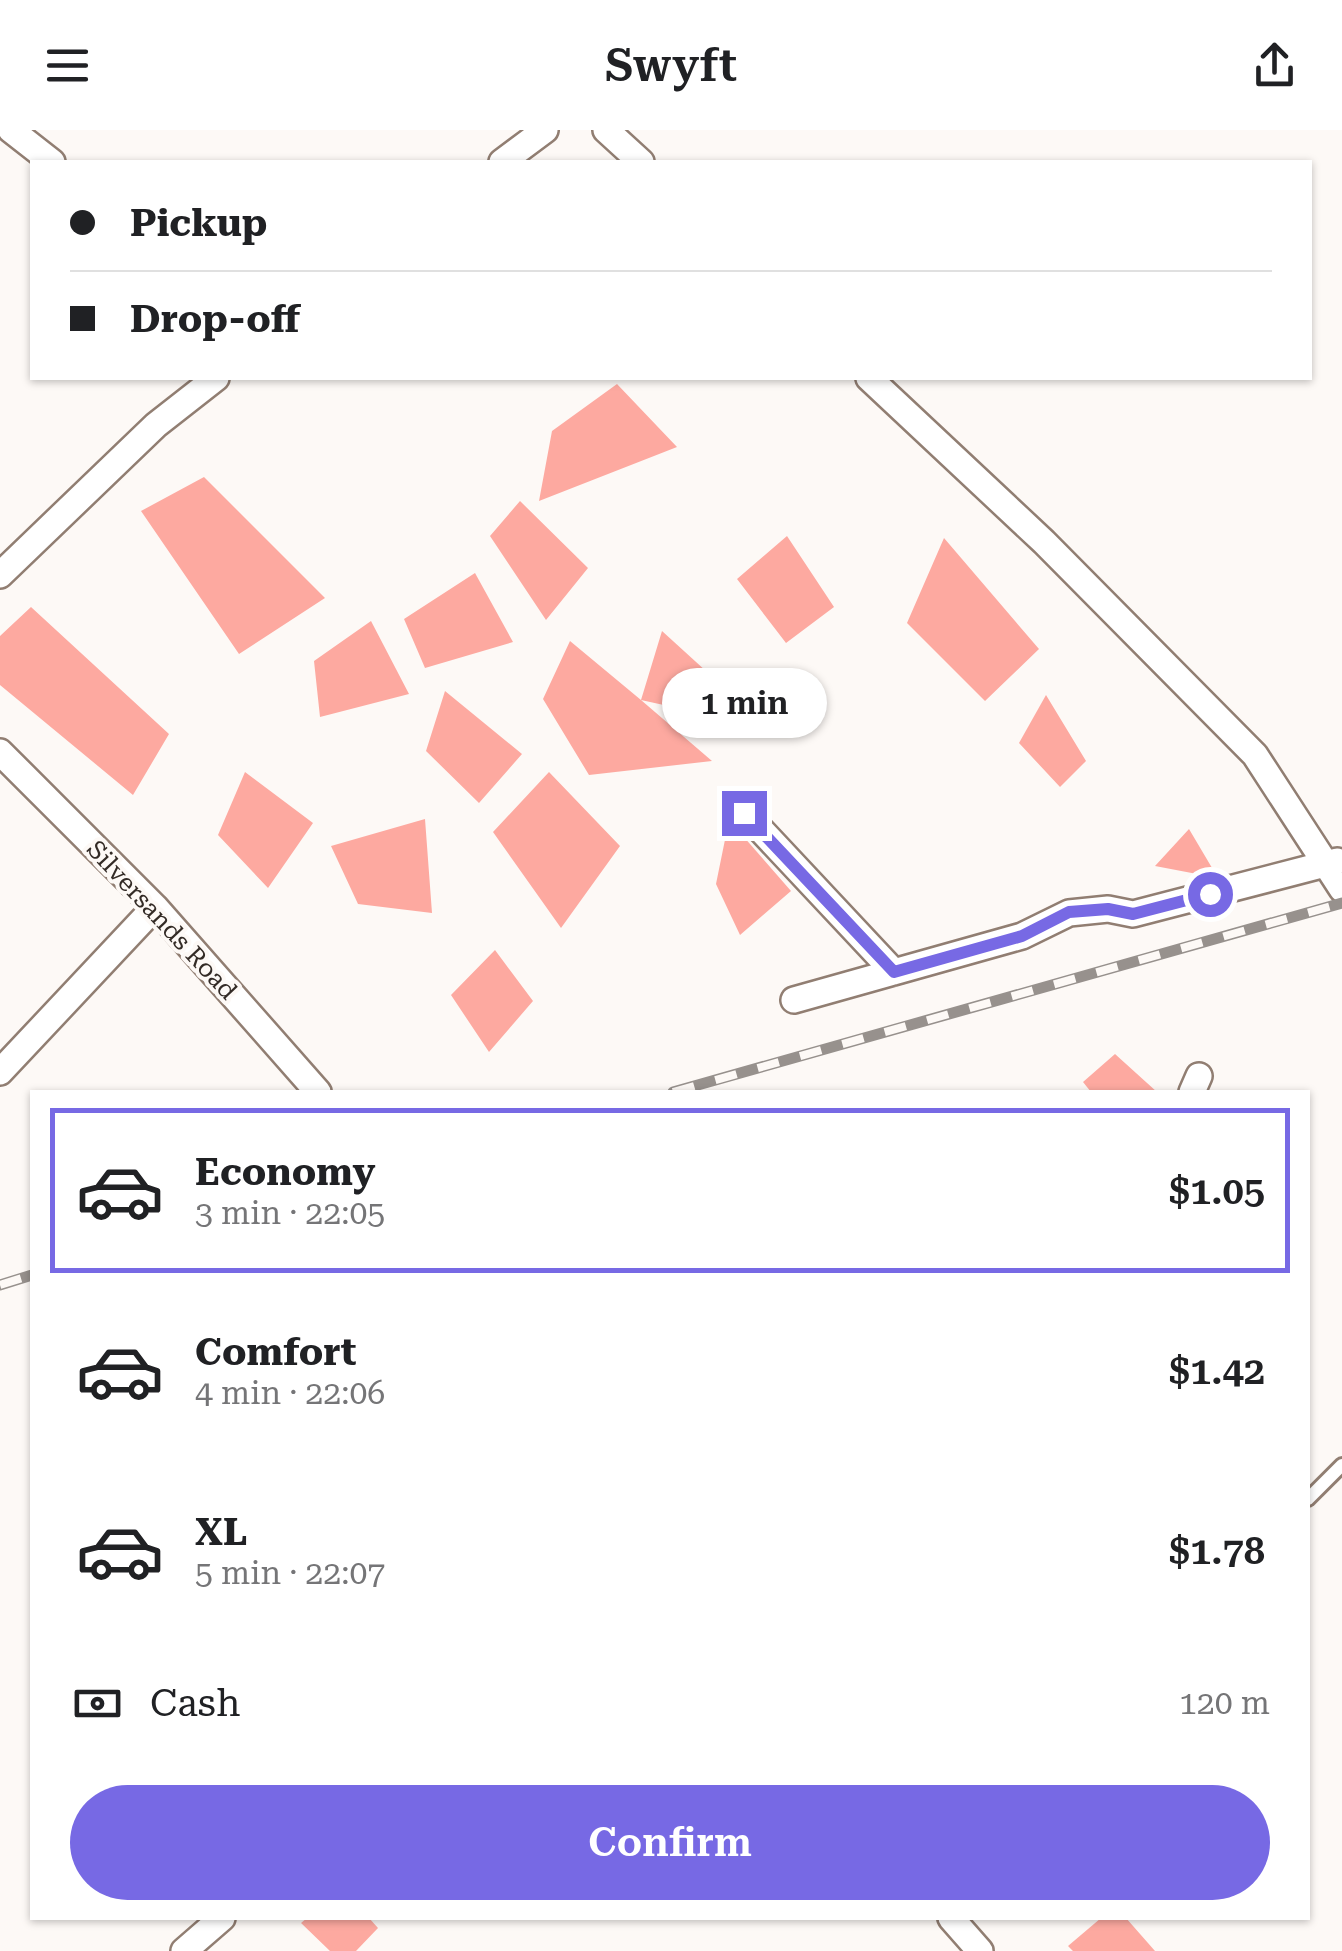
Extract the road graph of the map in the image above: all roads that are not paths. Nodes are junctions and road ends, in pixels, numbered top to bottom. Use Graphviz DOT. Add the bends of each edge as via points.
graph roads {
  1 [pos="12,130"];
  2 [pos="545,130"];
  3 [pos="606,130"];
  4 [pos="50,160"];
  5 [pos="505,160"];
  6 [pos="639,160"];
  7 [pos="213,380"];
  8 [pos="871,380"];
  9 [pos="0,575"];
  10 [pos="0,752"];
  11 [pos="744,813"];
  12 [pos="1334,862"];
  13 [pos="1342,889"];
  14 [pos="155,906"];
  15 [pos="894,972"];
  16 [pos="794,1000"];
  17 [pos="0,1072"];
  18 [pos="316,1090"];
  19 [pos="1342,1465"];
  20 [pos="1310,1496"];
  21 [pos="220,1920"];
  22 [pos="953,1920"];
  23 [pos="184,1951"];
  24 [pos="980,1951"];
  1 -- 4 [label="street"];
  2 -- 5 [label="street"];
  3 -- 6 [label="street"];
  7 -- 9 [label="street" via="156,425"];
  8 -- 12 [label="street" via="1255,755"];
  10 -- 14 [label="street, Silversands Road"];
  11 -- 15 [label="street"];
  12 -- 13 [label="street"];
  12 -- 15 [label="street" via="1133,914 1069,912 1022,936"];
  14 -- 17 [label="street"];
  14 -- 18 [label="street, Silversands Road"];
  15 -- 16 [label="street"];
  19 -- 20 [label="lane"];
  21 -- 23 [label="street"];
  22 -- 24 [label="street"];
}
